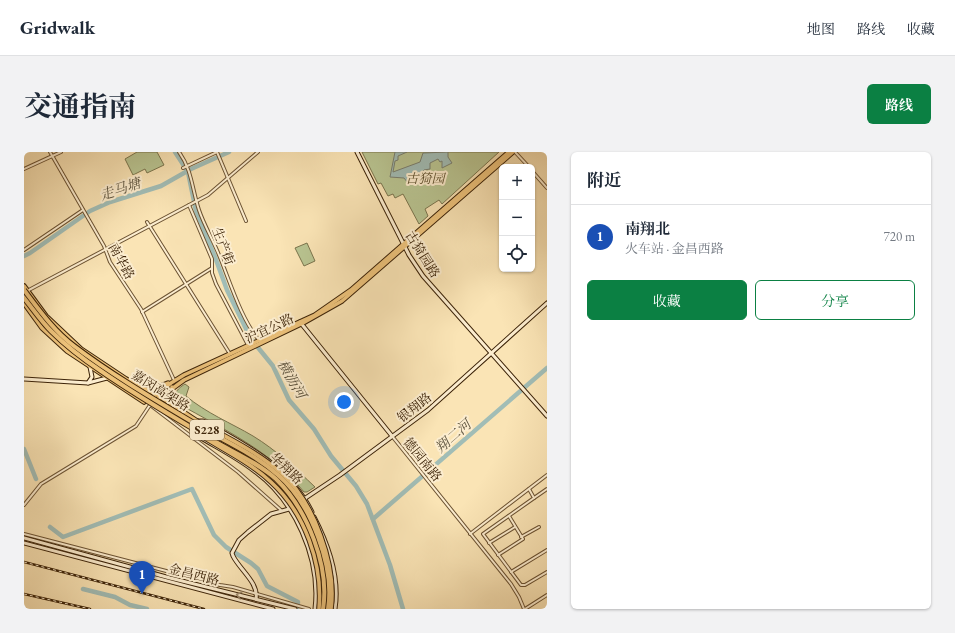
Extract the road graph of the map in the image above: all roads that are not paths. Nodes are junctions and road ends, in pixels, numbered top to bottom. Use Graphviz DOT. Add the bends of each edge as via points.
graph roads {
  1 [pos="50,152"];
  2 [pos="61,152"];
  3 [pos="179,152"];
  4 [pos="217,152"];
  5 [pos="258,152"];
  6 [pos="357,152"];
  7 [pos="509,152"];
  8 [pos="514,152"];
  9 [pos="52,156"];
  10 [pos="526,164"];
  11 [pos="188,167"];
  12 [pos="183,168"];
  13 [pos="24,169"];
  14 [pos="535,174"];
  15 [pos="228,178"];
  16 [pos="547,188"];
  17 [pos="197,201"];
  18 [pos="189,205"];
  19 [pos="84,211"];
  20 [pos="246,221"];
  21 [pos="147,222"];
  22 [pos="149,226"];
  23 [pos="404,246"];
  24 [pos="106,249"];
  25 [pos="24,250"];
  26 [pos="212,268"];
  27 [pos="186,284"];
  28 [pos="24,286"];
  29 [pos="25,291"];
  30 [pos="24,298"];
  31 [pos="547,303"];
  32 [pos="24,304"];
  33 [pos="142,312"];
  34 [pos="301,323"];
  35 [pos="259,342"];
  36 [pos="251,346"];
  37 [pos="491,354"];
  38 [pos="231,356"];
  39 [pos="90,367"];
  40 [pos="107,378"];
  41 [pos="24,379"];
  42 [pos="88,383"];
  43 [pos="172,383"];
  44 [pos="148,391"];
  45 [pos="158,396"];
  46 [pos="145,402"];
  47 [pos="150,405"];
  48 [pos="176,407"];
  49 [pos="547,416"];
  50 [pos="197,421"];
  51 [pos="192,430"];
  52 [pos="392,436"];
  53 [pos="547,475"];
  54 [pos="529,489"];
  55 [pos="547,489"];
  56 [pos="305,498"];
  57 [pos="534,498"];
  58 [pos="24,505"];
  59 [pos="289,509"];
  60 [pos="282,511"];
  61 [pos="509,516"];
  62 [pos="515,526"];
  63 [pos="539,526"];
  64 [pos="24,534"];
  65 [pos="470,534"];
  66 [pos="521,537"];
  67 [pos="24,538"];
  68 [pos="24,543"];
  69 [pos="489,543"];
  70 [pos="547,550"];
  71 [pos="498,555"];
  72 [pos="511,572"];
  73 [pos="547,572"];
  74 [pos="257,594"];
  75 [pos="547,595"];
  76 [pos="256,599"];
  77 [pos="273,609"];
  78 [pos="295,609"];
  79 [pos="309,609"];
  80 [pos="315,609"];
  81 [pos="320,609"];
  82 [pos="323,609"];
  83 [pos="329,609"];
  84 [pos="335,609"];
  85 [pos="524,609"];
  1 -- 9 [label="street, 南华路"];
  2 -- 9 [label="street"];
  3 -- 11 [label="street, 生产街"];
  4 -- 11 [label="street"];
  4 -- 15 [label="street"];
  5 -- 15 [label="street"];
  6 -- 23 [label="street, 古猗园路"];
  7 -- 23 [label="main road, 沪宜公路"];
  8 -- 10 [label="street"];
  8 -- 23 [label="main road, 沪宜公路"];
  9 -- 13 [label="street"];
  9 -- 19 [label="street, 南华路"];
  11 -- 12 [label="street"];
  11 -- 17 [label="street, 生产街"];
  14 -- 16 [label="street"];
  15 -- 17 [label="street" via="214,191"];
  15 -- 20 [label="street"];
  17 -- 18 [label="street"];
  17 -- 35 [label="street, 生产街" via="228,281"];
  18 -- 22 [label="street"];
  18 -- 26 [label="street" via="212,259"];
  19 -- 24 [label="street, 南华路"];
  19 -- 25 [label="street"];
  21 -- 22 [label="street"];
  22 -- 24 [label="street"];
  22 -- 27 [label="street"];
  23 -- 34 [label="main road, 沪宜公路" via="342,301"];
  23 -- 37 [label="street, 古猗园路" via="428,283"];
  24 -- 29 [label="street"];
  24 -- 33 [label="street, 南华路" via="110,262"];
  26 -- 27 [label="street"];
  26 -- 36 [label="street" via="218,288"];
  27 -- 33 [label="street"];
  27 -- 38 [label="street"];
  28 -- 29 [label="main road"];
  29 -- 44 [label="main road" via="46,316 81,349"];
  29 -- 83 [label="highway, 嘉闵高架路 / S228, bridge" via="55,330 73,346 171,409 259,459 280,476 297,497 314,526 325,554 329,581"];
  30 -- 82 [label="highway, 嘉闵高架路 / S228, bridge" via="51,331 101,371 198,432 257,464 276,480 293,500 309,528 320,556 324,582"];
  31 -- 37 [label="street, 银翔路"];
  32 -- 39 [label="main road" via="42,328 67,351"];
  33 -- 43 [label="street, 南华路"];
  34 -- 35 [label="main road, 沪宜公路"];
  34 -- 52 [label="street, 德园南路"];
  35 -- 36 [label="main road, 沪宜公路"];
  36 -- 38 [label="main road, 沪宜公路"];
  37 -- 49 [label="street, 古猗园路"];
  37 -- 52 [label="street, 银翔路"];
  38 -- 43 [label="main road, 沪宜公路"];
  38 -- 43 [label="main road, 沪宜公路"];
  39 -- 40 [label="main road"];
  39 -- 42 [label="street" via="92,377"];
  40 -- 42 [label="street"];
  40 -- 46 [label="main road"];
  41 -- 42 [label="street"];
  43 -- 44 [label="main road"];
  43 -- 45 [label="main road, 沪宜公路"];
  43 -- 48 [label="main road"];
  44 -- 45 [label="main road"];
  45 -- 46 [label="main road"];
  45 -- 47 [label="main road, 沪宜公路"];
  45 -- 48 [label="main road, 华翔路"];
  46 -- 47 [label="main road"];
  47 -- 51 [label="main road, 华翔路"];
  47 -- 58 [label="street" via="136,426 41,484"];
  47 -- 60 [label="street" via="238,472"];
  48 -- 50 [label="main road, 华翔路"];
  50 -- 56 [label="street" via="203,421 262,455 283,472"];
  50 -- 83 [label="main road, 华翔路, bridge" via="261,457 282,474 301,497 317,526 327,555 332,586"];
  51 -- 59 [label="street" via="254,470 273,487"];
  51 -- 81 [label="main road, 华翔路, bridge" via="255,468 272,482 288,502 305,530 316,562"];
  52 -- 56 [label="street, 银翔路"];
  52 -- 65 [label="street, 德园南路"];
  53 -- 54 [label="street"];
  54 -- 57 [label="street"];
  54 -- 65 [label="street"];
  55 -- 57 [label="street"];
  56 -- 59 [label="street, 银翔路"];
  56 -- 84 [label="street" via="322,531 330,556 336,587"];
  57 -- 61 [label="street"];
  59 -- 60 [label="street, 银翔路"];
  59 -- 80 [label="street" via="300,528 315,570"];
  60 -- 74 [label="street, 银翔路" via="271,514 248,532 239,540 232,553 255,586"];
  61 -- 62 [label="street"];
  61 -- 69 [label="street" via="483,534"];
  62 -- 66 [label="street"];
  62 -- 69 [label="street"];
  63 -- 66 [label="street"];
  64 -- 74 [label="street"];
  65 -- 85 [label="street, 德园南路" via="515,590"];
  66 -- 71 [label="street" via="523,539"];
  76 -- 67 [label="street, 金昌西路, one-way"];
  68 -- 77 [label="street, 金昌西路"];
  69 -- 71 [label="street"];
  70 -- 72 [label="street"];
  71 -- 72 [label="street"];
  72 -- 73 [label="street" via="523,586"];
  74 -- 76 [label="street"];
  74 -- 79 [label="street"];
  75 -- 85 [label="street"];
  76 -- 78 [label="street, 金昌西路"];
}
